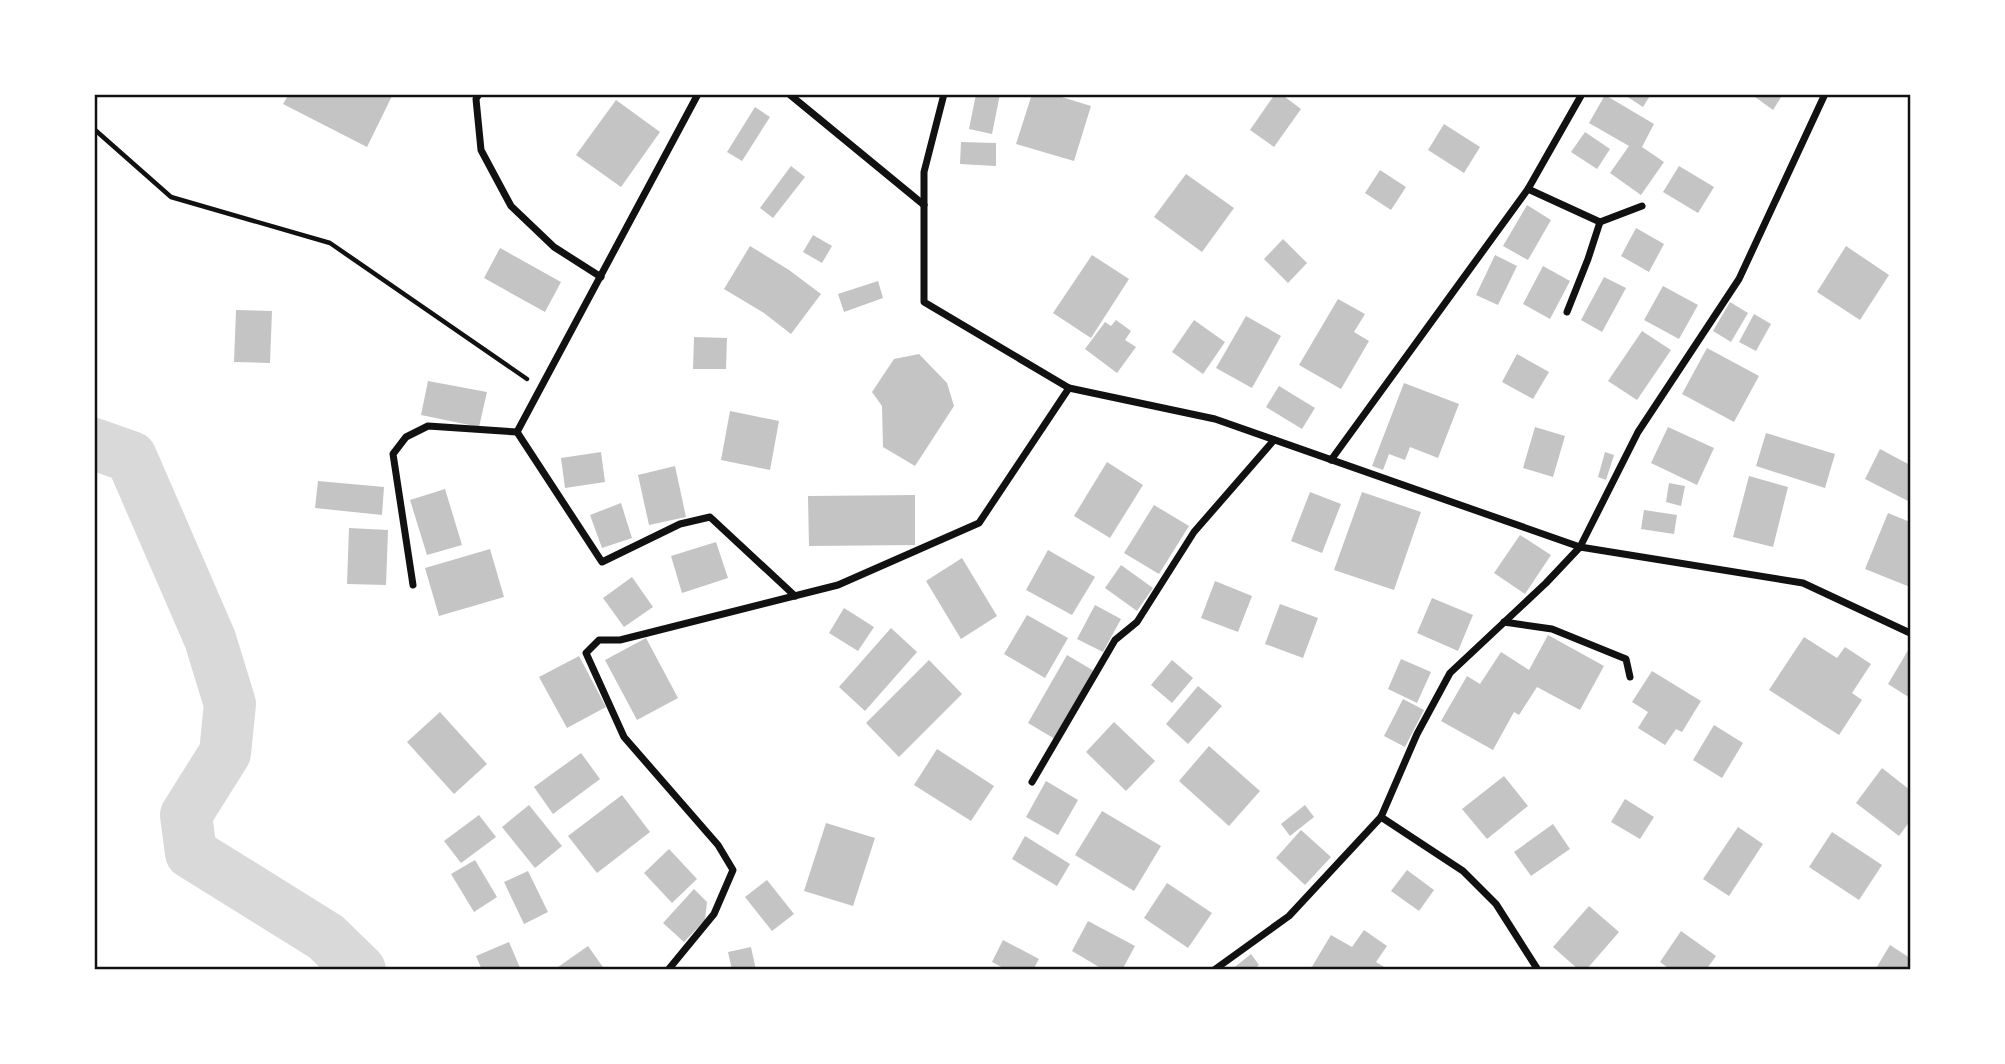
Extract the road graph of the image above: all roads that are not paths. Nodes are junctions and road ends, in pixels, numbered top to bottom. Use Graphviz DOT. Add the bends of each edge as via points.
graph roads {
  1 [pos="480,94"];
  2 [pos="698,94"];
  3 [pos="789,94"];
  4 [pos="944,94"];
  5 [pos="1582,94"];
  6 [pos="1825,94"];
  7 [pos="1528,189"];
  8 [pos="924,205"];
  9 [pos="1642,206"];
  10 [pos="1600,222"];
  11 [pos="601,277"];
  12 [pos="1567,312"];
  13 [pos="1069,388"];
  14 [pos="517,432"];
  15 [pos="1274,440"];
  16 [pos="1331,460"];
  17 [pos="1580,547"];
  18 [pos="413,585"];
  19 [pos="795,596"];
  20 [pos="1504,622"];
  21 [pos="1910,633"];
  22 [pos="1630,677"];
  23 [pos="1032,782"];
  24 [pos="1381,817"];
  25 [pos="668,970"];
  26 [pos="1214,970"];
  27 [pos="1538,970"];
  1 -- 11 [label="street" via="476,99 481,150 511,206 554,247"];
  2 -- 11 [label="street"];
  3 -- 8 [label="street"];
  4 -- 8 [label="street" via="924,172"];
  5 -- 7 [label="street"];
  6 -- 17 [label="street" via="1739,279 1638,432"];
  7 -- 10 [label="street"];
  7 -- 16 [label="street"];
  8 -- 13 [label="street" via="924,302"];
  9 -- 10 [label="street"];
  10 -- 12 [label="street"];
  11 -- 14 [label="street"];
  13 -- 15 [label="street" via="1215,419"];
  13 -- 19 [label="street" via="979,523 838,585"];
  14 -- 18 [label="street" via="428,426 405,437 393,454"];
  14 -- 19 [label="street" via="602,562 680,524 710,517"];
  15 -- 16 [label="street"];
  15 -- 23 [label="street" via="1194,532 1137,622 1115,640"];
  16 -- 17 [label="street"];
  17 -- 20 [label="street"];
  17 -- 21 [label="street" via="1803,583"];
  19 -- 25 [label="street" via="620,640 599,640 586,653 624,737 718,845 733,870 714,914"];
  20 -- 22 [label="street" via="1552,629 1626,659"];
  20 -- 24 [label="street" via="1450,673 1416,734"];
  24 -- 26 [label="street" via="1289,916"];
  24 -- 27 [label="street" via="1463,871 1496,904"];
}
